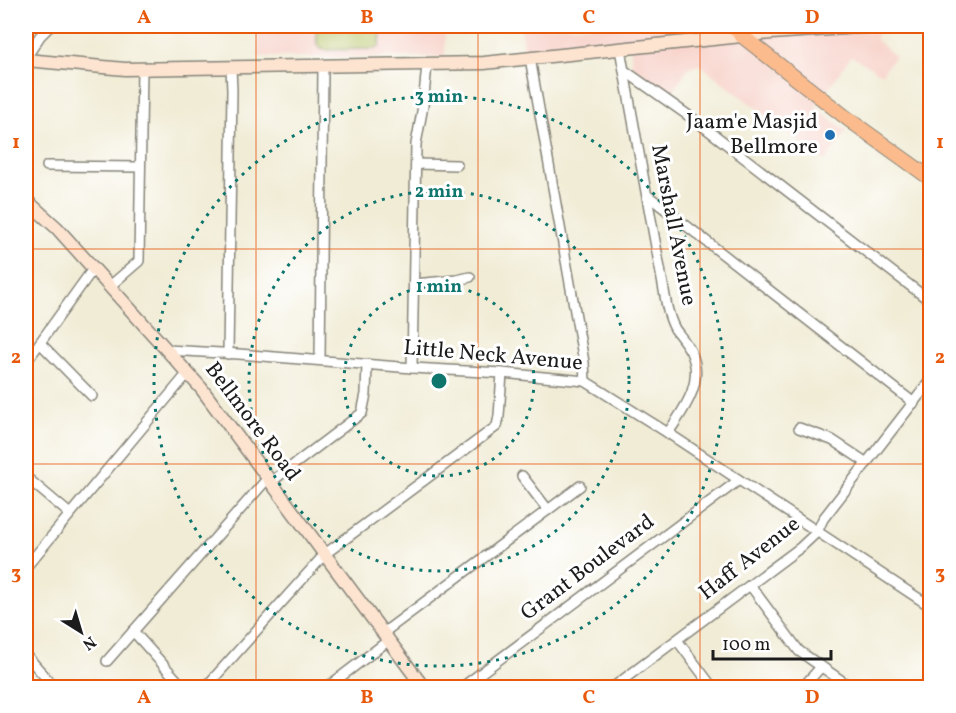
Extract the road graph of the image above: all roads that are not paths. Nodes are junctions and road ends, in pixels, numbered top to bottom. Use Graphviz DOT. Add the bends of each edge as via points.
graph roads {
  1 [pos="50,26"];
  2 [pos="874,26"];
  3 [pos="904,26"];
  4 [pos="930,26"];
  5 [pos="737,31"];
  6 [pos="620,49"];
  7 [pos="530,58"];
  8 [pos="26,59"];
  9 [pos="427,64"];
  10 [pos="323,67"];
  11 [pos="231,68"];
  12 [pos="142,69"];
  13 [pos="625,70"];
  14 [pos="416,164"];
  15 [pos="457,165"];
  16 [pos="47,166"];
  17 [pos="140,167"];
  18 [pos="930,178"];
  19 [pos="647,195"];
  20 [pos="27,204"];
  21 [pos="93,269"];
  22 [pos="470,277"];
  23 [pos="414,285"];
  24 [pos="110,286"];
  25 [pos="930,301"];
  26 [pos="40,343"];
  27 [pos="167,350"];
  28 [pos="228,354"];
  29 [pos="320,360"];
  30 [pos="26,362"];
  31 [pos="367,364"];
  32 [pos="412,368"];
  33 [pos="188,373"];
  34 [pos="502,373"];
  35 [pos="585,381"];
  36 [pos="930,381"];
  37 [pos="92,396"];
  38 [pos="914,403"];
  39 [pos="799,428"];
  40 [pos="668,434"];
  41 [pos="867,463"];
  42 [pos="522,476"];
  43 [pos="26,477"];
  44 [pos="269,480"];
  45 [pos="739,480"];
  46 [pos="580,486"];
  47 [pos="548,510"];
  48 [pos="70,514"];
  49 [pos="817,531"];
  50 [pos="325,554"];
  51 [pos="26,567"];
  52 [pos="750,585"];
  53 [pos="930,606"];
  54 [pos="133,631"];
  55 [pos="386,637"];
  56 [pos="677,640"];
  57 [pos="26,656"];
  58 [pos="106,661"];
  59 [pos="820,666"];
  60 [pos="55,687"];
  61 [pos="184,687"];
  62 [pos="205,687"];
  63 [pos="326,687"];
  64 [pos="424,687"];
  65 [pos="461,687"];
  66 [pos="612,687"];
  67 [pos="713,687"];
  68 [pos="802,687"];
  69 [pos="852,687"];
  1 -- 8 [label="street"];
  2 -- 5 [label="main road"];
  3 -- 4 [label="main road"];
  5 -- 6 [label="main road"];
  5 -- 18 [label="main road"];
  6 -- 7 [label="main road"];
  6 -- 13 [label="street, Marshall Avenue"];
  7 -- 9 [label="main road"];
  7 -- 35 [label="street"];
  8 -- 12 [label="main road"];
  9 -- 10 [label="main road"];
  9 -- 14 [label="street"];
  10 -- 11 [label="main road"];
  10 -- 29 [label="street"];
  11 -- 12 [label="main road"];
  11 -- 28 [label="street"];
  12 -- 17 [label="street"];
  13 -- 19 [label="street, Marshall Avenue"];
  13 -- 25 [label="street"];
  14 -- 15 [label="street"];
  14 -- 23 [label="street"];
  16 -- 17 [label="street"];
  17 -- 24 [label="street" via="139,261"];
  19 -- 38 [label="street"];
  19 -- 40 [label="street, Marshall Avenue" via="667,307 674,327 691,351 696,372 691,396"];
  20 -- 21 [label="main road, Bellmore Road" via="57,228"];
  21 -- 24 [label="main road, Bellmore Road"];
  21 -- 26 [label="street"];
  22 -- 23 [label="street"];
  23 -- 32 [label="street"];
  24 -- 27 [label="main road, Bellmore Road"];
  26 -- 30 [label="street"];
  26 -- 37 [label="street"];
  27 -- 28 [label="street, Little Neck Avenue"];
  27 -- 33 [label="main road, Bellmore Road"];
  28 -- 29 [label="street, Little Neck Avenue"];
  29 -- 31 [label="street, Little Neck Avenue"];
  31 -- 32 [label="street, Little Neck Avenue"];
  31 -- 44 [label="street" via="362,413"];
  32 -- 34 [label="street, Little Neck Avenue"];
  33 -- 44 [label="main road, Bellmore Road"];
  33 -- 48 [label="street"];
  34 -- 35 [label="street, Little Neck Avenue"];
  34 -- 50 [label="street" via="496,426"];
  35 -- 40 [label="street, Little Neck Avenue"];
  36 -- 38 [label="street, Haff Avenue"];
  38 -- 41 [label="street, Haff Avenue"];
  39 -- 41 [label="street" via="832,440"];
  40 -- 45 [label="street, Little Neck Avenue"];
  41 -- 49 [label="street, Haff Avenue"];
  42 -- 47 [label="street"];
  43 -- 48 [label="street"];
  44 -- 50 [label="main road, Bellmore Road"];
  44 -- 54 [label="street"];
  45 -- 49 [label="street, Little Neck Avenue"];
  45 -- 65 [label="street, Grant Boulevard"];
  46 -- 47 [label="street"];
  47 -- 55 [label="street"];
  48 -- 51 [label="street"];
  49 -- 52 [label="street, Haff Avenue"];
  49 -- 53 [label="street, Little Neck Avenue"];
  50 -- 55 [label="main road, Bellmore Road"];
  50 -- 62 [label="street"];
  52 -- 56 [label="street, Haff Avenue"];
  52 -- 59 [label="street" via="799,651"];
  54 -- 58 [label="street"];
  54 -- 61 [label="street"];
  55 -- 63 [label="street"];
  55 -- 64 [label="main road, Bellmore Road"];
  56 -- 66 [label="street, Haff Avenue"];
  56 -- 67 [label="street"];
  57 -- 60 [label="street"];
  59 -- 68 [label="street"];
  59 -- 69 [label="street"];
}
